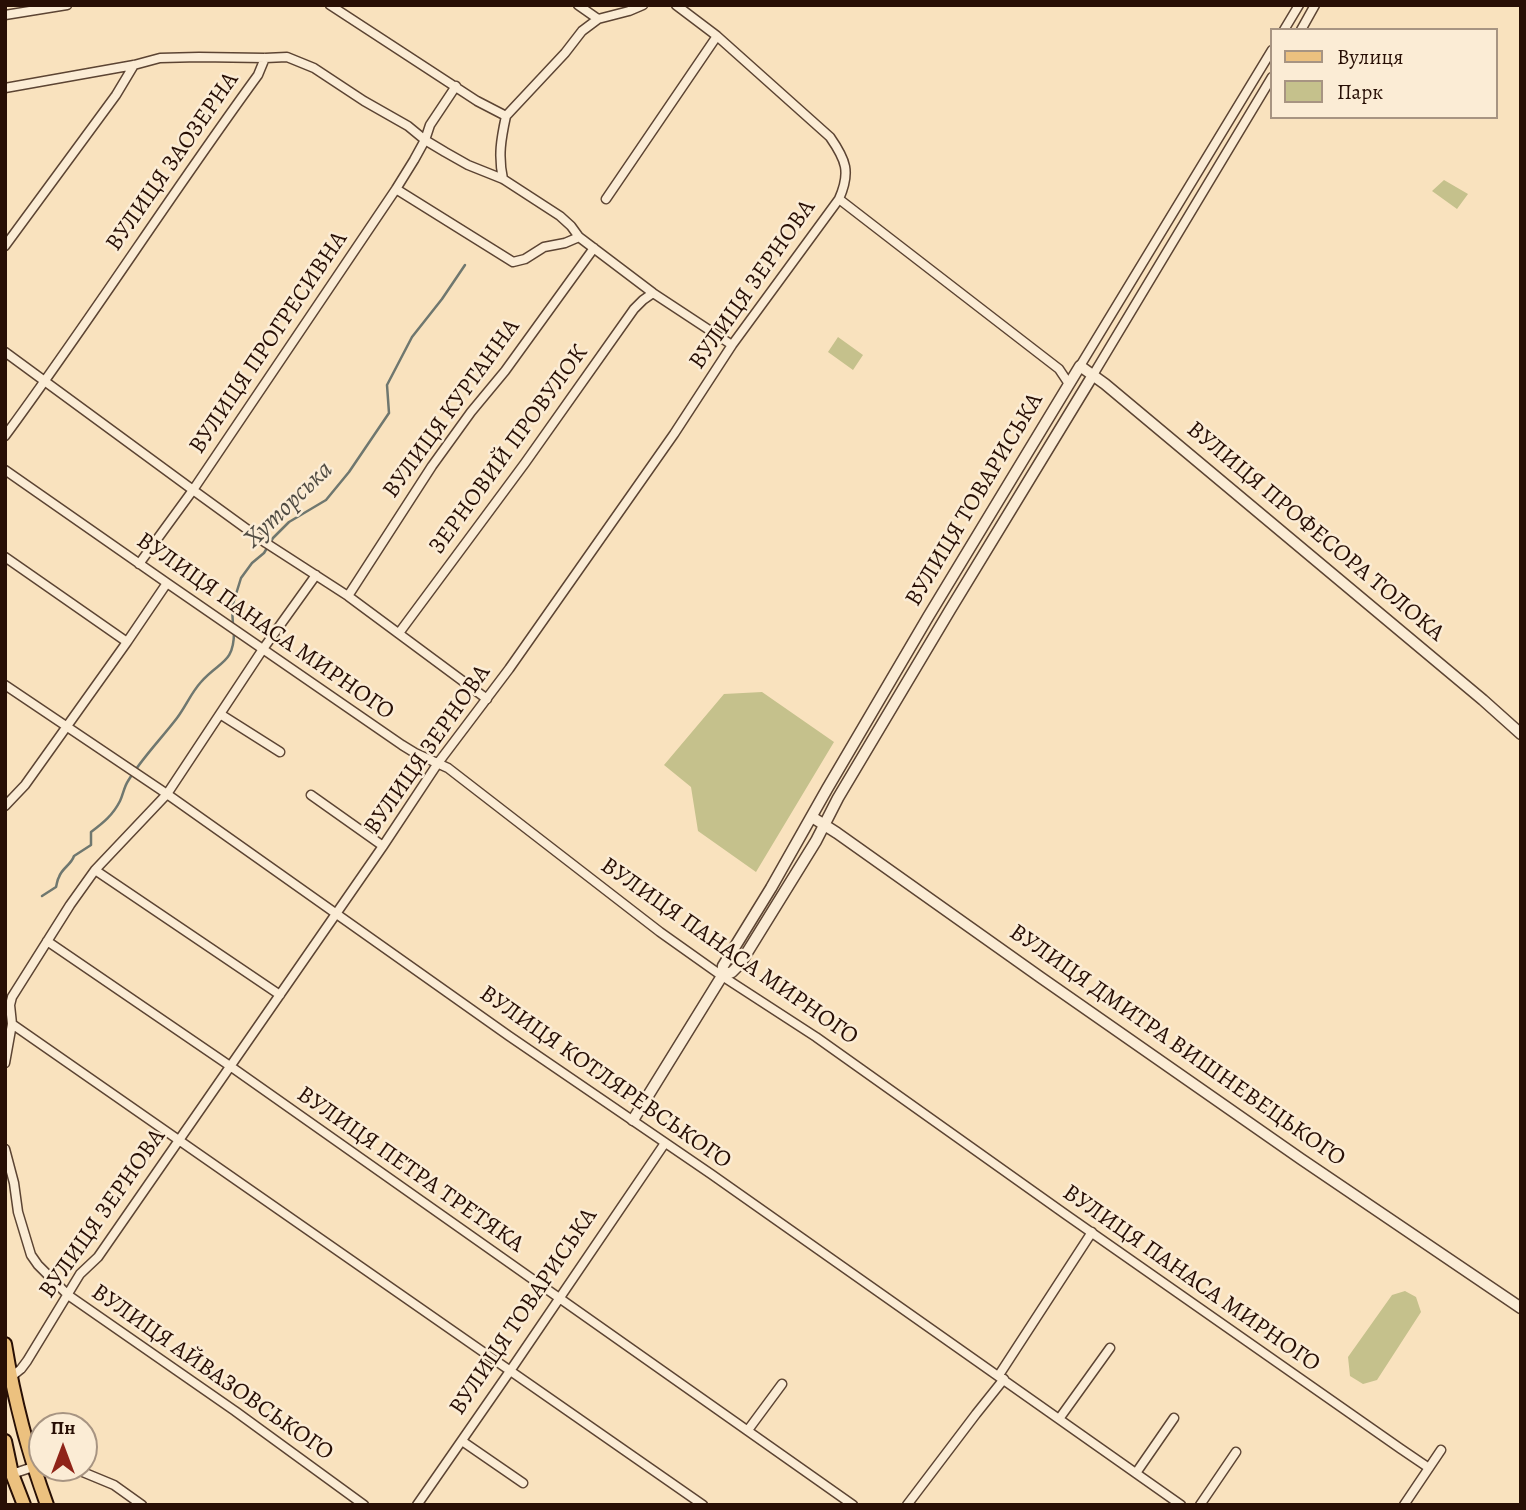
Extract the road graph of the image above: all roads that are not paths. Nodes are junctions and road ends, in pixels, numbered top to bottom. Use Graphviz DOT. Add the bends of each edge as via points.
graph roads {
  1 [pos="66,5"];
  2 [pos="330,5"];
  3 [pos="578,5"];
  4 [pos="643,5"];
  5 [pos="676,5"];
  6 [pos="1299,5"];
  7 [pos="1315,5"];
  8 [pos="5,15"];
  9 [pos="598,19"];
  10 [pos="1285,28"];
  11 [pos="1302,28"];
  12 [pos="717,36"];
  13 [pos="1270,53"];
  14 [pos="265,58"];
  15 [pos="134,65"];
  16 [pos="1270,80"];
  17 [pos="456,86"];
  18 [pos="5,88"];
  19 [pos="506,116"];
  20 [pos="425,140"];
  21 [pos="503,179"];
  22 [pos="396,189"];
  23 [pos="606,199"];
  24 [pos="839,199"];
  25 [pos="1161,233"];
  26 [pos="579,237"];
  27 [pos="1173,241"];
  28 [pos="5,246"];
  29 [pos="594,248"];
  30 [pos="653,293"];
  31 [pos="732,345"];
  32 [pos="5,352"];
  33 [pos="1080,366"];
  34 [pos="1093,375"];
  35 [pos="45,382"];
  36 [pos="1069,384"];
  37 [pos="5,436"];
  38 [pos="5,470"];
  39 [pos="193,490"];
  40 [pos="5,556"];
  41 [pos="139,564"];
  42 [pos="316,575"];
  43 [pos="167,583"];
  44 [pos="348,596"];
  45 [pos="399,633"];
  46 [pos="127,642"];
  47 [pos="263,649"];
  48 [pos="5,685"];
  49 [pos="487,699"];
  50 [pos="220,714"];
  51 [pos="68,727"];
  52 [pos="1521,734"];
  53 [pos="280,752"];
  54 [pos="438,763"];
  55 [pos="827,789"];
  56 [pos="167,794"];
  57 [pos="311,794"];
  58 [pos="838,798"];
  59 [pos="5,806"];
  60 [pos="812,817"];
  61 [pos="825,824"];
  62 [pos="383,846"];
  63 [pos="95,870"];
  64 [pos="336,914"];
  65 [pos="47,941"];
  66 [pos="722,976"];
  67 [pos="279,995"];
  68 [pos="12,1024"];
  69 [pos="5,1063"];
  70 [pos="230,1066"];
  71 [pos="633,1120"];
  72 [pos="179,1139"];
  73 [pos="665,1143"];
  74 [pos="5,1149"];
  75 [pos="1092,1232"];
  76 [pos="68,1295"];
  77 [pos="558,1299"];
  78 [pos="1521,1308"];
  79 [pos="5,1344"];
  80 [pos="1110,1348"];
  81 [pos="510,1371"];
  82 [pos="10,1377"];
  83 [pos="1002,1377"];
  84 [pos="782,1384"];
  85 [pos="1174,1418"];
  86 [pos="1059,1419"];
  87 [pos="748,1430"];
  88 [pos="28,1434"];
  89 [pos="5,1441"];
  90 [pos="462,1441"];
  91 [pos="1441,1450"];
  92 [pos="1236,1452"];
  93 [pos="28,1468"];
  94 [pos="1429,1468"];
  95 [pos="1136,1473"];
  96 [pos="12,1474"];
  97 [pos="98,1478"];
  98 [pos="42,1482"];
  99 [pos="523,1483"];
  100 [pos="23,1505"];
  101 [pos="47,1505"];
  102 [pos="142,1505"];
  103 [pos="364,1505"];
  104 [pos="416,1505"];
  105 [pos="703,1505"];
  106 [pos="853,1505"];
  107 [pos="907,1505"];
  108 [pos="1181,1505"];
  109 [pos="1199,1505"];
  110 [pos="1404,1505"];
  1 -- 8 [label="street"];
  2 -- 17 [label="street"];
  3 -- 9 [label="street"];
  4 -- 9 [label="street"];
  5 -- 12 [label="street"];
  6 -- 10 [label="street"];
  7 -- 11 [label="street"];
  9 -- 19 [label="street"];
  12 -- 23 [label="street"];
  12 -- 24 [label="street, ВУЛИЦЯ ЗЕРНОВА" via="830,137 847,170"];
  13 -- 25 [label="street, ВУЛИЦЯ ТОВАРИСЬКА"];
  14 -- 15 [label="street" via="160,58"];
  14 -- 20 [label="street, ВУЛИЦЯ ЗАОЗЕРНА" via="287,57 314,68"];
  14 -- 35 [label="street, ВУЛИЦЯ ЗАОЗЕРНА" via="258,75"];
  15 -- 18 [label="street"];
  15 -- 28 [label="street"];
  16 -- 27 [label="street, ВУЛИЦЯ ТОВАРИСЬКА"];
  17 -- 19 [label="street"];
  17 -- 20 [label="street, ВУЛИЦЯ ПРОГРЕСИВНА"];
  19 -- 21 [label="street" via="500,144"];
  20 -- 21 [label="street, ВУЛИЦЯ ЗАОЗЕРНА"];
  20 -- 22 [label="street, ВУЛИЦЯ ПРОГРЕСИВНА"];
  21 -- 26 [label="street, ВУЛИЦЯ ЗАОЗЕРНА" via="560,216"];
  22 -- 26 [label="street" via="513,262"];
  22 -- 39 [label="street, ВУЛИЦЯ ПРОГРЕСИВНА"];
  24 -- 31 [label="street, ВУЛИЦЯ ЗЕРНОВА"];
  24 -- 36 [label="street" via="1059,369"];
  25 -- 27 [label="street"];
  25 -- 33 [label="street, ВУЛИЦЯ ТОВАРИСЬКА"];
  26 -- 29 [label="street"];
  27 -- 34 [label="street, ВУЛИЦЯ ТОВАРИСЬКА"];
  29 -- 30 [label="street"];
  29 -- 44 [label="street, ВУЛИЦЯ КУРГАННА" via="432,466"];
  30 -- 31 [label="street"];
  30 -- 45 [label="street, ЗЕРНОВИЙ ПРОВУЛОК" via="634,309"];
  31 -- 49 [label="street, ВУЛИЦЯ ЗЕРНОВА"];
  32 -- 35 [label="street"];
  33 -- 34 [label="street, ВУЛИЦЯ ПРОФЕСОРА ТОЛОКА"];
  33 -- 36 [label="street, ВУЛИЦЯ ТОВАРИСЬКА"];
  34 -- 52 [label="street, ВУЛИЦЯ ПРОФЕСОРА ТОЛОКА"];
  34 -- 58 [label="street, ВУЛИЦЯ ТОВАРИСЬКА"];
  35 -- 37 [label="street, ВУЛИЦЯ ЗАОЗЕРНА"];
  35 -- 39 [label="street"];
  36 -- 55 [label="street, ВУЛИЦЯ ТОВАРИСЬКА"];
  38 -- 41 [label="street, ВУЛИЦЯ ПАНАСА МИРНОГО"];
  39 -- 41 [label="street, ВУЛИЦЯ ПРОГРЕСИВНА"];
  39 -- 42 [label="street"];
  40 -- 46 [label="street"];
  41 -- 43 [label="street, ВУЛИЦЯ ПАНАСА МИРНОГО"];
  42 -- 44 [label="street"];
  42 -- 47 [label="street"];
  43 -- 46 [label="street"];
  43 -- 47 [label="street, ВУЛИЦЯ ПАНАСА МИРНОГО"];
  44 -- 45 [label="street"];
  45 -- 49 [label="street"];
  46 -- 51 [label="street"];
  47 -- 50 [label="street"];
  47 -- 54 [label="street, ВУЛИЦЯ ПАНАСА МИРНОГО" via="415,753"];
  48 -- 51 [label="street, ВУЛИЦЯ КОТЛЯРЕВСЬКОГО"];
  49 -- 54 [label="street, ВУЛИЦЯ ЗЕРНОВА"];
  50 -- 53 [label="street"];
  50 -- 56 [label="street"];
  51 -- 56 [label="street, ВУЛИЦЯ КОТЛЯРЕВСЬКОГО"];
  51 -- 59 [label="street"];
  54 -- 62 [label="street, ВУЛИЦЯ ЗЕРНОВА"];
  54 -- 66 [label="street, ВУЛИЦЯ ПАНАСА МИРНОГО"];
  55 -- 58 [label="street" via="828,800"];
  55 -- 60 [label="street, ВУЛИЦЯ ТОВАРИСЬКА"];
  56 -- 63 [label="street"];
  56 -- 64 [label="street, ВУЛИЦЯ КОТЛЯРЕВСЬКОГО"];
  57 -- 62 [label="street"];
  58 -- 61 [label="street, ВУЛИЦЯ ТОВАРИСЬКА"];
  60 -- 61 [label="street, ВУЛИЦЯ ДМИТРА ВИШНЕВЕЦЬКОГО"];
  60 -- 66 [label="street, ВУЛИЦЯ ТОВАРИСЬКА" via="727,959"];
  61 -- 66 [label="street, ВУЛИЦЯ ТОВАРИСЬКА" via="740,964"];
  61 -- 78 [label="street, ВУЛИЦЯ ДМИТРА ВИШНЕВЕЦЬКОГО"];
  62 -- 64 [label="street, ВУЛИЦЯ ЗЕРНОВА"];
  63 -- 65 [label="street"];
  63 -- 67 [label="street"];
  64 -- 67 [label="street, ВУЛИЦЯ ЗЕРНОВА"];
  64 -- 71 [label="street, ВУЛИЦЯ КОТЛЯРЕВСЬКОГО"];
  65 -- 68 [label="street" via="12,997"];
  65 -- 70 [label="street, ВУЛИЦЯ ПЕТРА ТРЕТЯКА"];
  66 -- 71 [label="street, ВУЛИЦЯ ТОВАРИСЬКА"];
  66 -- 75 [label="street, ВУЛИЦЯ ПАНАСА МИРНОГО"];
  67 -- 70 [label="street, ВУЛИЦЯ ЗЕРНОВА"];
  68 -- 69 [label="street"];
  68 -- 72 [label="street"];
  70 -- 72 [label="street, ВУЛИЦЯ ЗЕРНОВА"];
  70 -- 77 [label="street, ВУЛИЦЯ ПЕТРА ТРЕТЯКА"];
  71 -- 73 [label="street, ВУЛИЦЯ КОТЛЯРЕВСЬКОГО"];
  72 -- 76 [label="street, ВУЛИЦЯ ЗЕРНОВА"];
  72 -- 81 [label="street"];
  73 -- 77 [label="street, ВУЛИЦЯ ТОВАРИСЬКА"];
  73 -- 83 [label="street, ВУЛИЦЯ КОТЛЯРЕВСЬКОГО"];
  74 -- 76 [label="street, ВУЛИЦЯ АЙВАЗОВСЬКОГО" via="31,1255"];
  75 -- 83 [label="street"];
  75 -- 94 [label="street, ВУЛИЦЯ ПАНАСА МИРНОГО"];
  76 -- 82 [label="street, ВУЛИЦЯ ЗЕРНОВА" via="27,1361"];
  76 -- 103 [label="street, ВУЛИЦЯ АЙВАЗОВСЬКОГО"];
  77 -- 81 [label="street, ВУЛИЦЯ ТОВАРИСЬКА"];
  77 -- 87 [label="street, ВУЛИЦЯ ПЕТРА ТРЕТЯКА"];
  79 -- 82 [label="main road"];
  80 -- 86 [label="street"];
  81 -- 90 [label="street, ВУЛИЦЯ ТОВАРИСЬКА"];
  81 -- 105 [label="street"];
  82 -- 88 [label="main road"];
  83 -- 86 [label="street, ВУЛИЦЯ КОТЛЯРЕВСЬКОГО"];
  83 -- 107 [label="street"];
  84 -- 87 [label="street"];
  85 -- 95 [label="street"];
  86 -- 95 [label="street, ВУЛИЦЯ КОТЛЯРЕВСЬКОГО"];
  87 -- 106 [label="street, ВУЛИЦЯ ПЕТРА ТРЕТЯКА"];
  89 -- 96 [label="main road"];
  90 -- 99 [label="street"];
  90 -- 104 [label="street, ВУЛИЦЯ ТОВАРИСЬКА"];
  91 -- 94 [label="street"];
  92 -- 109 [label="street"];
  93 -- 96 [label="street"];
  94 -- 110 [label="street"];
  95 -- 108 [label="street, ВУЛИЦЯ КОТЛЯРЕВСЬКОГО"];
  96 -- 100 [label="main road"];
  97 -- 102 [label="street"];
  98 -- 101 [label="main road"];
}
